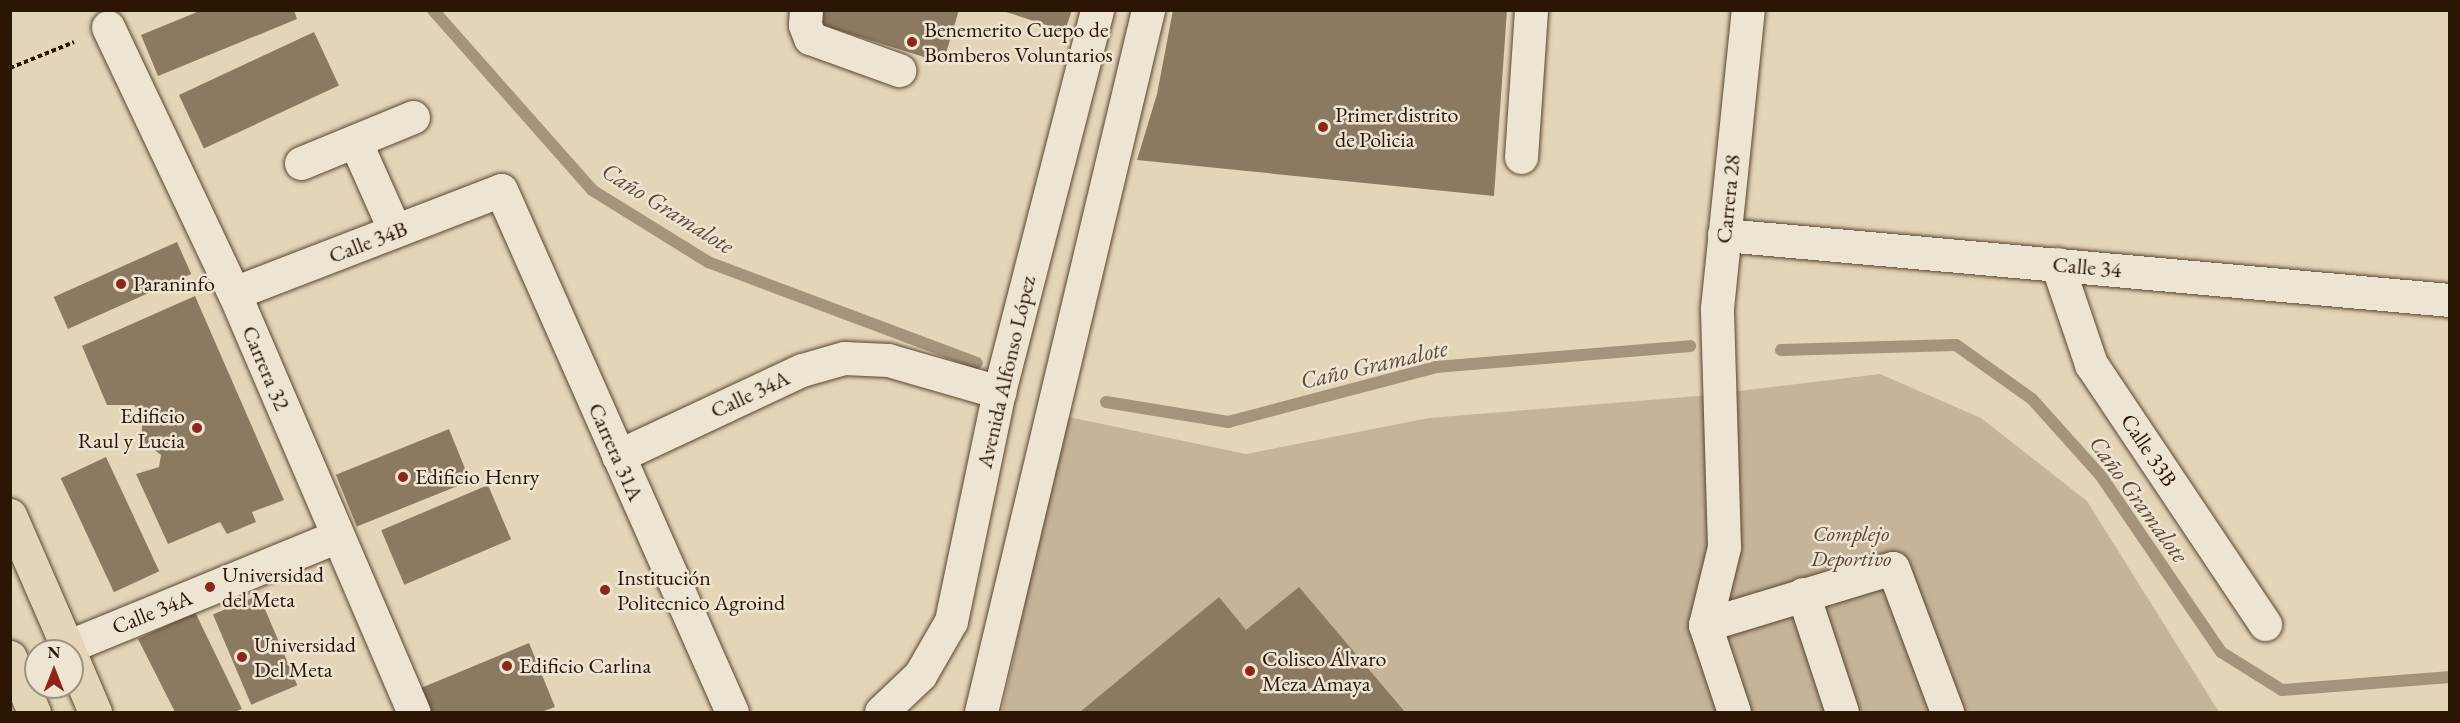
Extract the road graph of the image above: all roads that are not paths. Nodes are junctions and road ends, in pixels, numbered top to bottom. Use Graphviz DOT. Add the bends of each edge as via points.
graph roads {
  1 [pos="806,10"];
  2 [pos="1097,10"];
  3 [pos="1148,10"];
  4 [pos="1531,10"];
  5 [pos="1748,10"];
  6 [pos="108,27"];
  7 [pos="898,70"];
  8 [pos="413,117"];
  9 [pos="355,141"];
  10 [pos="1521,157"];
  11 [pos="301,163"];
  12 [pos="501,190"];
  13 [pos="395,231"];
  14 [pos="1724,235"];
  15 [pos="2057,264"];
  16 [pos="234,293"];
  17 [pos="2450,300"];
  18 [pos="999,392"];
  19 [pos="618,456"];
  20 [pos="10,515"];
  21 [pos="337,536"];
  22 [pos="1803,594"];
  23 [pos="2265,624"];
  24 [pos="1705,625"];
  25 [pos="63,639"];
  26 [pos="84,646"];
  27 [pos="10,657"];
  28 [pos="84,687"];
  29 [pos="34,712"];
  30 [pos="95,712"];
  31 [pos="414,712"];
  32 [pos="732,712"];
  33 [pos="880,712"];
  34 [pos="981,712"];
  35 [pos="1734,712"];
  36 [pos="1842,712"];
  37 [pos="1947,712"];
  1 -- 7 [label="street" via="805,25 810,38"];
  2 -- 18 [label="street, Avenida Alfonso López"];
  3 -- 34 [label="street"];
  4 -- 10 [label="street"];
  5 -- 14 [label="street, Carrera 28"];
  6 -- 16 [label="street, Carrera 32"];
  8 -- 9 [label="street"];
  9 -- 11 [label="street"];
  9 -- 13 [label="street"];
  12 -- 13 [label="street, Calle 34B"];
  12 -- 19 [label="street, Carrera 31A"];
  13 -- 16 [label="street, Calle 34B"];
  14 -- 15 [label="street, Calle 34"];
  14 -- 24 [label="street, Carrera 28" via="1717,308 1724,547"];
  15 -- 17 [label="street, Calle 34"];
  15 -- 23 [label="street, Calle 33B" via="2091,364"];
  16 -- 21 [label="street, Carrera 32"];
  18 -- 19 [label="street, Calle 34A" via="888,360 844,358 822,362"];
  18 -- 33 [label="street, Avenida Alfonso López" via="951,621 920,675"];
  19 -- 32 [label="street, Carrera 31A"];
  20 -- 25 [label="main road"];
  21 -- 26 [label="street, Calle 34A"];
  21 -- 31 [label="street, Carrera 32"];
  22 -- 24 [label="street"];
  22 -- 36 [label="street"];
  22 -- 37 [label="street" via="1893,568"];
  24 -- 35 [label="street"];
  27 -- 29 [label="main road"];
  28 -- 30 [label="main road"];
}
